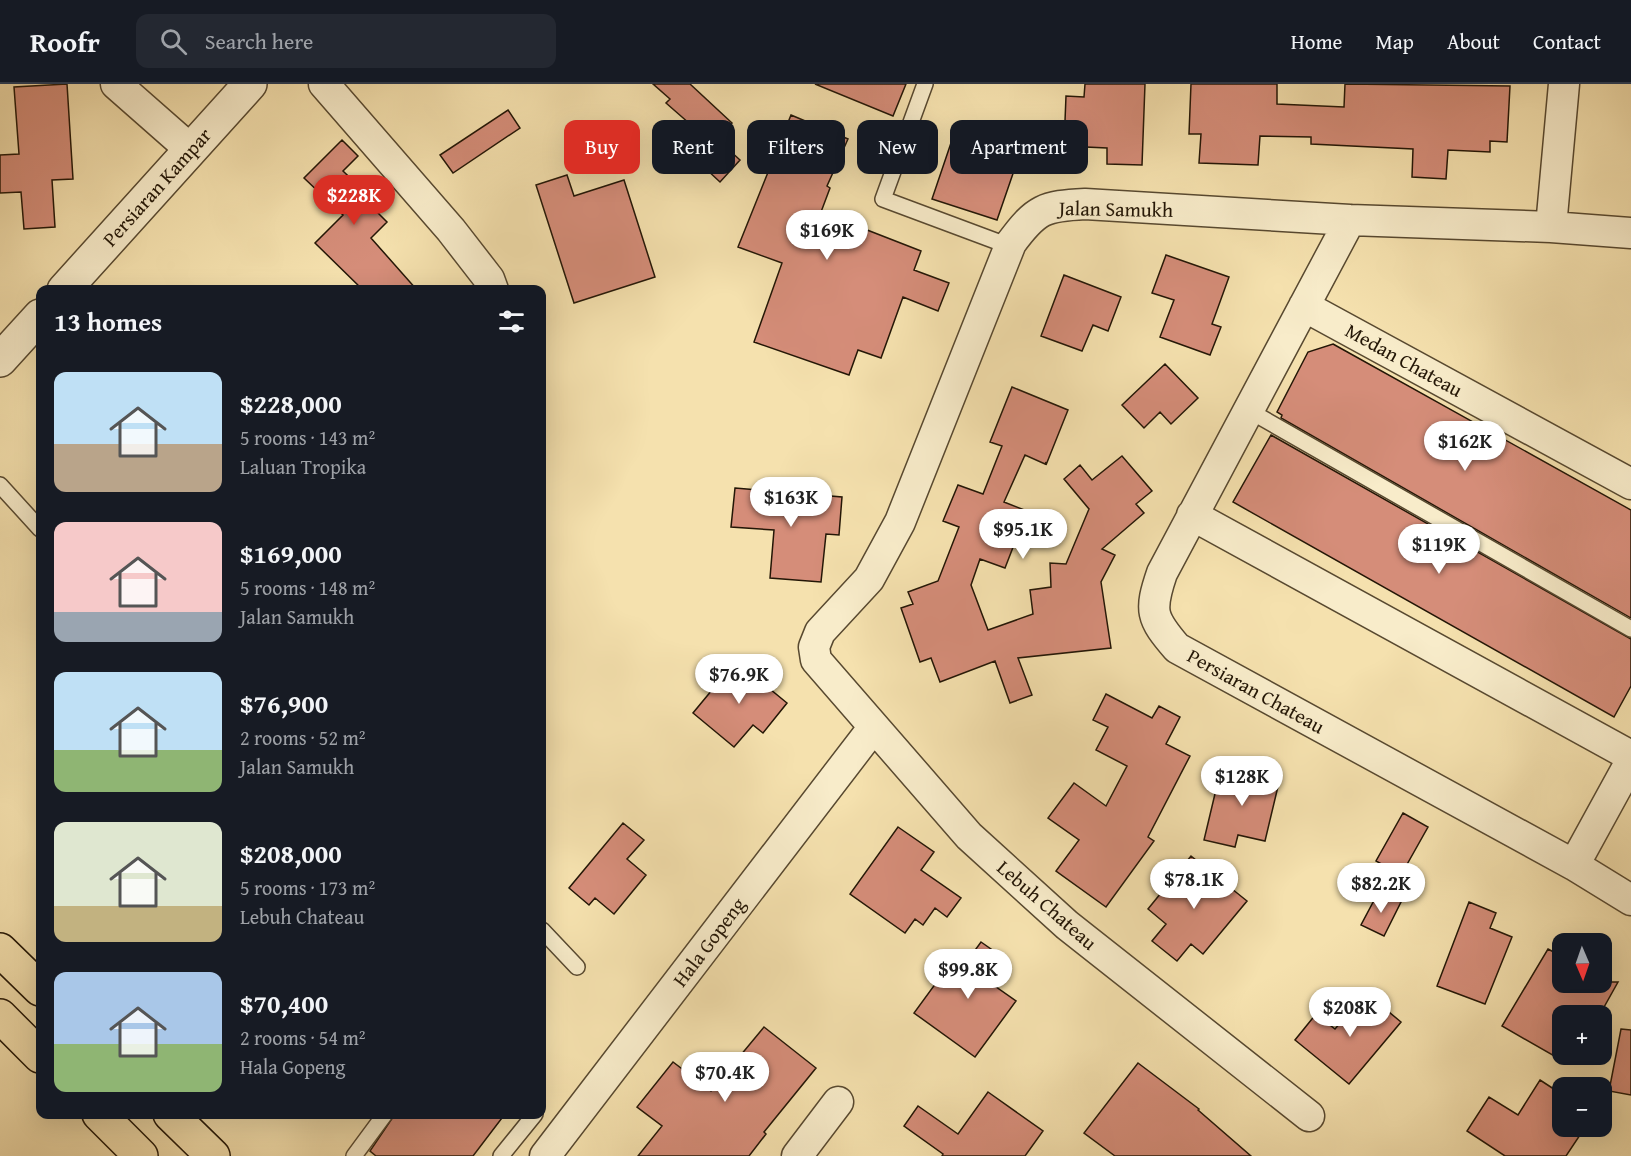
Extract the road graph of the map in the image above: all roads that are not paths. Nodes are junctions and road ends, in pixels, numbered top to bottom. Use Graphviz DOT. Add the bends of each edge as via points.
graph roads {
  1 [pos="116,84"];
  2 [pos="250,84"];
  3 [pos="324,84"];
  4 [pos="925,84"];
  5 [pos="1564,84"];
  6 [pos="191,150"];
  7 [pos="1350,220"];
  8 [pos="1551,227"];
  9 [pos="1631,233"];
  10 [pos="1010,246"];
  11 [pos="69,285"];
  12 [pos="491,285"];
  13 [pos="1304,306"];
  14 [pos="36,320"];
  15 [pos="0,360"];
  16 [pos="1248,410"];
  17 [pos="1631,484"];
  18 [pos="0,485"];
  19 [pos="1192,515"];
  20 [pos="36,525"];
  21 [pos="1631,629"];
  22 [pos="816,660"];
  23 [pos="873,728"];
  24 [pos="1631,758"];
  25 [pos="1574,865"];
  26 [pos="1631,900"];
  27 [pos="546,934"];
  28 [pos="0,950"];
  29 [pos="577,967"];
  30 [pos="36,985"];
  31 [pos="0,1016"];
  32 [pos="36,1052"];
  33 [pos="838,1102"];
  34 [pos="1309,1116"];
  35 [pos="104,1119"];
  36 [pos="175,1119"];
  37 [pos="382,1119"];
  38 [pos="531,1119"];
  39 [pos="542,1119"];
  40 [pos="554,1145"];
  41 [pos="141,1156"];
  42 [pos="213,1156"];
  43 [pos="354,1156"];
  44 [pos="501,1156"];
  45 [pos="797,1156"];
  1 -- 6 [label="street"];
  2 -- 6 [label="street, Persiaran Kampar"];
  3 -- 12 [label="street" via="451,230"];
  4 -- 10 [label="lane" via="883,199"];
  5 -- 8 [label="street"];
  6 -- 11 [label="street, Persiaran Kampar"];
  7 -- 8 [label="street, Jalan Samukh"];
  7 -- 10 [label="street, Jalan Samukh" via="1085,204 1054,206 1028,220"];
  7 -- 13 [label="street, Persiaran Chateau"];
  8 -- 9 [label="street, Jalan Samukh"];
  10 -- 22 [label="street, Jalan Samukh" via="900,522 869,579 820,632 814,647"];
  13 -- 16 [label="street, Persiaran Chateau"];
  13 -- 17 [label="street, Medan Chateau"];
  14 -- 15 [label="street"];
  16 -- 19 [label="street, Persiaran Chateau"];
  16 -- 21 [label="lane"];
  18 -- 20 [label="lane"];
  19 -- 24 [label="street"];
  19 -- 25 [label="street, Persiaran Chateau" via="1162,573 1153,600 1159,627 1177,648"];
  22 -- 23 [label="street, Lebuh Chateau"];
  23 -- 34 [label="street, Lebuh Chateau" via="969,836 1067,925"];
  23 -- 40 [label="street, Hala Gopeng"];
  24 -- 25 [label="street"];
  25 -- 26 [label="street, Persiaran Chateau"];
  27 -- 29 [label="lane"];
  28 -- 30 [label="highway"];
  31 -- 32 [label="highway"];
  33 -- 45 [label="street"];
  35 -- 41 [label="highway"];
  36 -- 42 [label="highway"];
  37 -- 43 [label="lane"];
  38 -- 44 [label="lane"];
  39 -- 40 [label="lane"];
}
